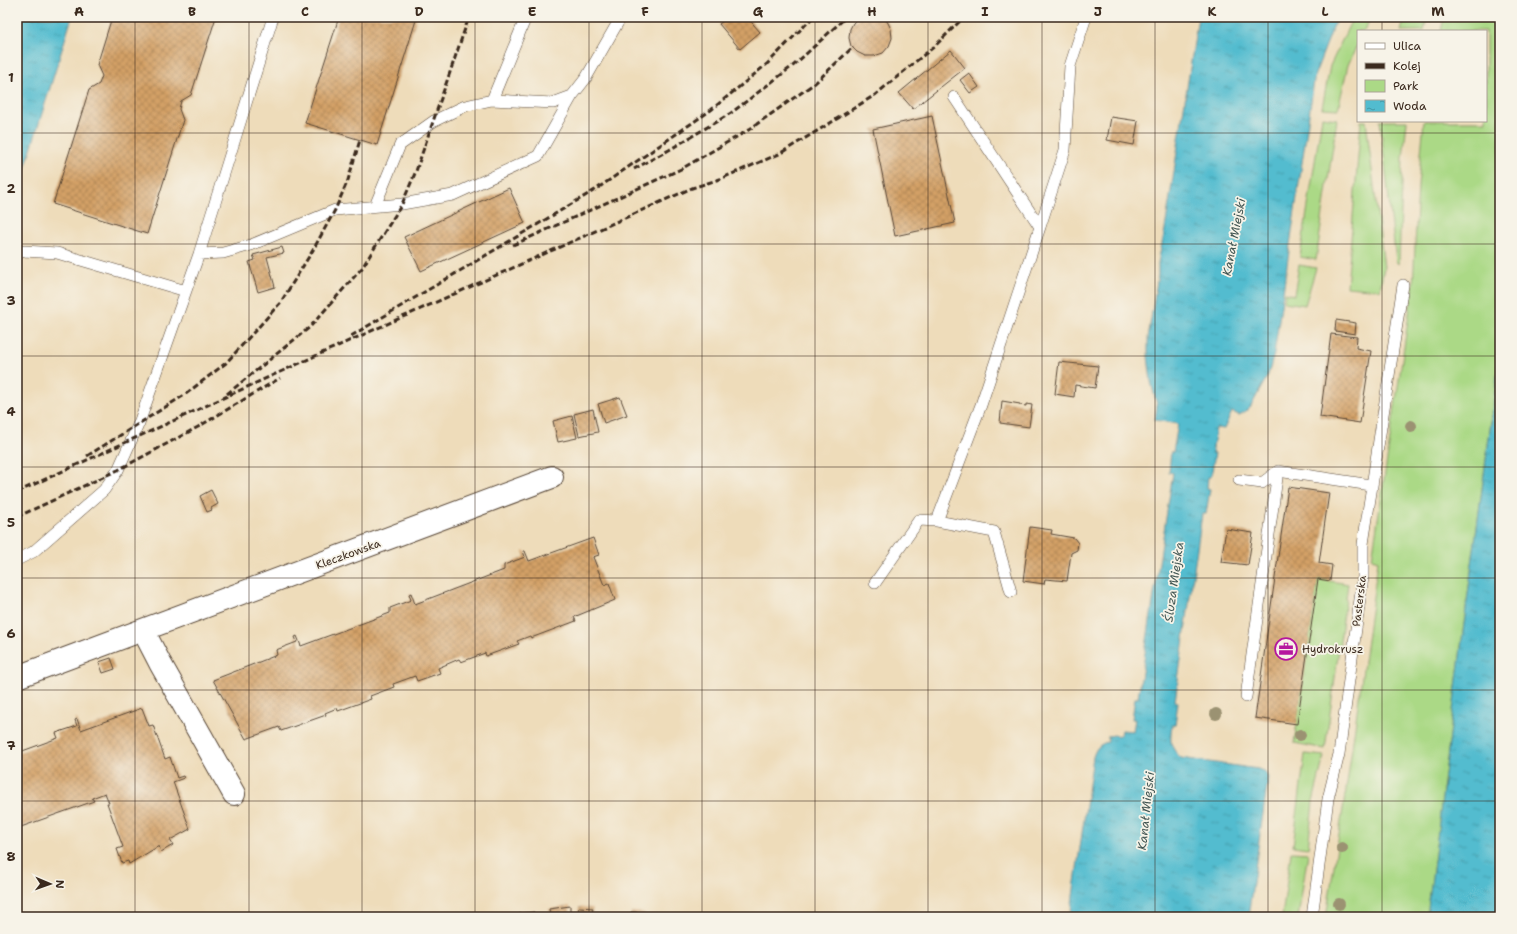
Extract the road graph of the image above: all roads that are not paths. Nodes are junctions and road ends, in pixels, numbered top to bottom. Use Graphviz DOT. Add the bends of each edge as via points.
graph roads {
  1 [pos="273,17"];
  2 [pos="526,17"];
  3 [pos="621,17"];
  4 [pos="1086,17"];
  5 [pos="572,96"];
  6 [pos="954,97"];
  7 [pos="492,100"];
  8 [pos="375,206"];
  9 [pos="1040,227"];
  10 [pos="17,254"];
  11 [pos="199,254"];
  12 [pos="1403,285"];
  13 [pos="186,291"];
  14 [pos="1278,471"];
  15 [pos="552,477"];
  16 [pos="1239,480"];
  17 [pos="1372,485"];
  18 [pos="937,521"];
  19 [pos="17,560"];
  20 [pos="875,583"];
  21 [pos="1011,592"];
  22 [pos="143,630"];
  23 [pos="17,677"];
  24 [pos="1246,697"];
  25 [pos="234,794"];
  26 [pos="1312,917"];
  1 -- 11 [label="lane"];
  2 -- 7 [label="lane"];
  3 -- 5 [label="lane" via="586,78"];
  4 -- 9 [label="lane" via="1070,66 1065,150"];
  5 -- 7 [label="lane" via="553,103"];
  5 -- 8 [label="lane" via="538,156 453,195"];
  6 -- 9 [label="lane"];
  7 -- 8 [label="lane" via="465,106 434,122 400,145"];
  8 -- 11 [label="lane" via="335,210 251,245 223,253"];
  9 -- 18 [label="lane" via="980,405"];
  10 -- 13 [label="lane" via="24,251 57,253"];
  11 -- 13 [label="lane"];
  12 -- 17 [label="lane, Pasterska"];
  13 -- 19 [label="lane" via="139,423 118,470 104,490 33,552"];
  14 -- 16 [label="lane" via="1262,483"];
  14 -- 17 [label="lane"];
  14 -- 24 [label="lane"];
  15 -- 22 [label="street, Kleczkowska"];
  17 -- 26 [label="lane, Pasterska" via="1339,754 1328,799"];
  18 -- 20 [label="lane" via="919,520"];
  18 -- 21 [label="lane" via="994,532"];
  22 -- 23 [label="street, Kleczkowska"];
  22 -- 25 [label="street"];
}
